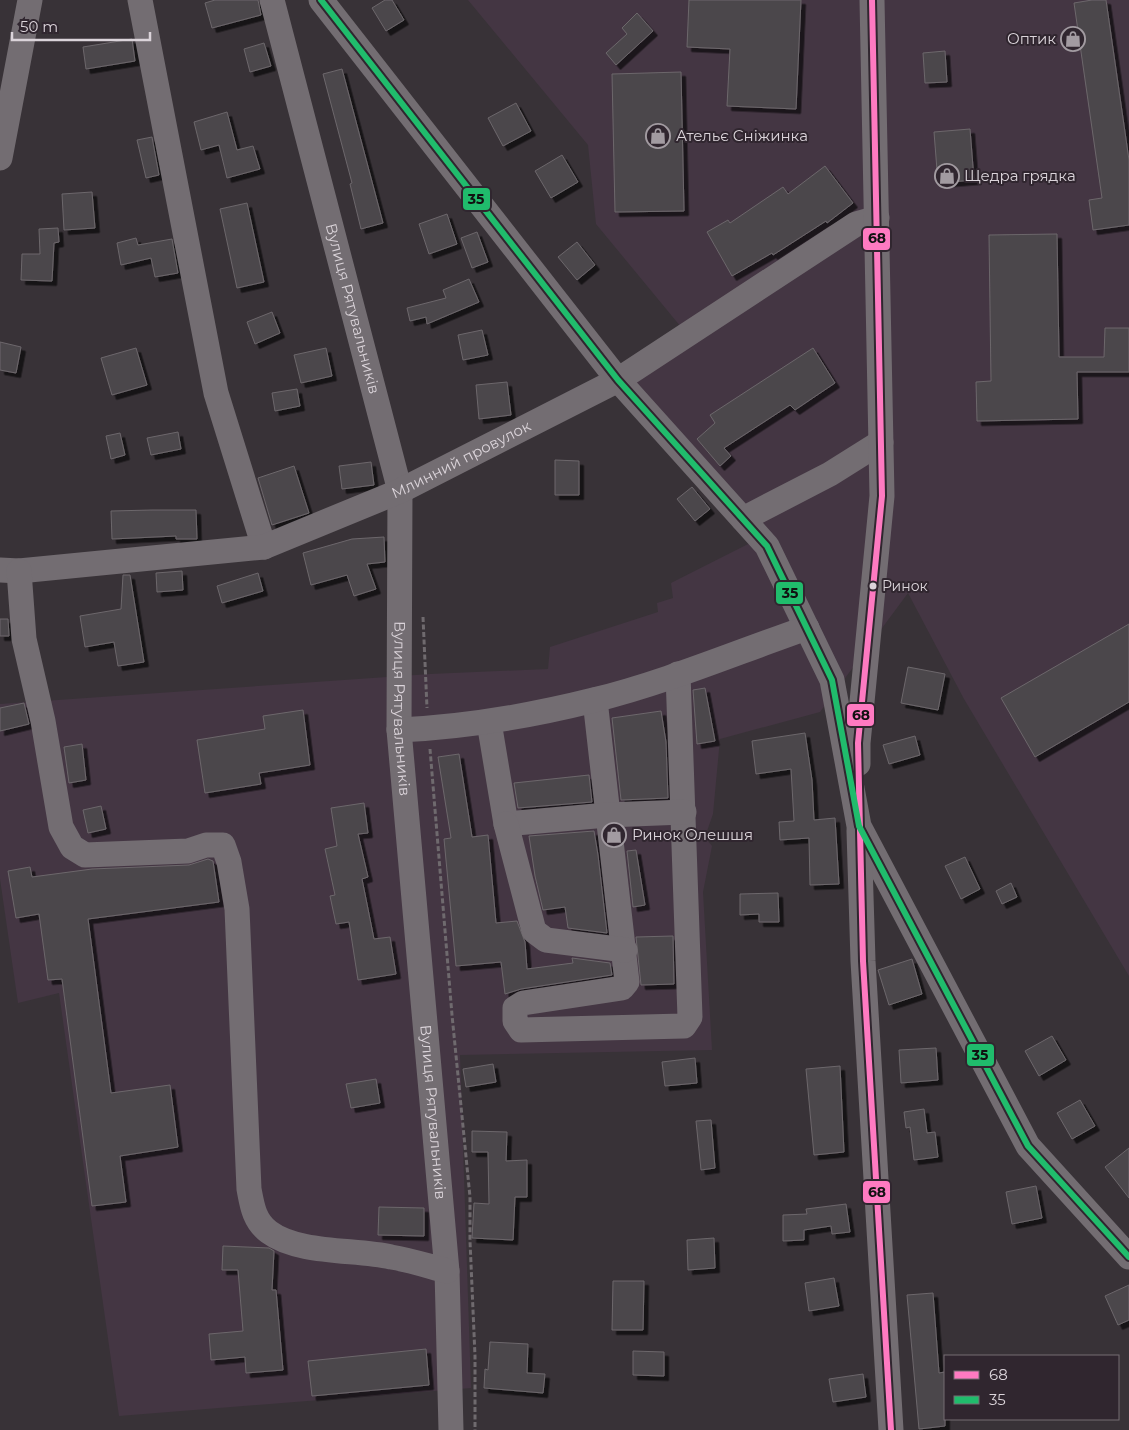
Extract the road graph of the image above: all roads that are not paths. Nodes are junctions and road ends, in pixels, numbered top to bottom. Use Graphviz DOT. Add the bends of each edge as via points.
graph roads {
  1 [pos="30,0"];
  2 [pos="140,0"];
  3 [pos="272,0"];
  4 [pos="321,0"];
  5 [pos="873,0"];
  6 [pos="8,78"];
  7 [pos="0,158"];
  8 [pos="877,218"];
  9 [pos="618,380"];
  10 [pos="881,442"];
  11 [pos="400,491"];
  12 [pos="742,518"];
  13 [pos="264,547"];
  14 [pos="10,570"];
  15 [pos="807,628"];
  16 [pos="678,674"];
  17 [pos="595,700"];
  18 [pos="489,722"];
  19 [pos="399,730"];
  20 [pos="684,812"];
  21 [pos="607,815"];
  22 [pos="506,824"];
  23 [pos="859,826"];
  24 [pos="625,950"];
  25 [pos="1129,1258"];
  26 [pos="447,1271"];
  27 [pos="451,1430"];
  28 [pos="891,1430"];
  1 -- 6 [label="street"];
  2 -- 13 [label="street" via="216,393"];
  3 -- 11 [label="street, Вулиця Рятувальників"];
  4 -- 9 [label="street"];
  5 -- 8 [label="street"];
  6 -- 7 [label="street"];
  8 -- 9 [label="street, Млинний провулок" via="856,224"];
  8 -- 10 [label="street"];
  9 -- 11 [label="street, Млинний провулок"];
  9 -- 12 [label="street"];
  10 -- 12 [label="street" via="830,474"];
  10 -- 23 [label="street" via="874,495 858,743"];
  11 -- 13 [label="street, Млинний провулок"];
  11 -- 19 [label="street, Вулиця Рятувальників"];
  12 -- 15 [label="street" via="768,546"];
  13 -- 14 [label="street, Млинний провулок"];
  14 -- 26 [label="street" via="43,721 61,827 72,848 86,855 188,851 206,845 222,846 229,862 237,909 249,1188 254,1215 267,1231 280,1240 391,1256"];
  15 -- 16 [label="street"];
  15 -- 23 [label="street" via="832,680"];
  16 -- 17 [label="street"];
  16 -- 20 [label="street"];
  17 -- 18 [label="street"];
  17 -- 21 [label="street"];
  18 -- 19 [label="street"];
  18 -- 22 [label="street"];
  19 -- 26 [label="street, Вулиця Рятувальників"];
  20 -- 21 [label="street"];
  20 -- 24 [label="street" via="690,1017 684,1026 521,1030 515,1021 515,1008 523,1003 622,988 627,982"];
  21 -- 22 [label="street"];
  21 -- 24 [label="street"];
  22 -- 24 [label="street" via="534,931 546,940"];
  23 -- 25 [label="street" via="1028,1146"];
  23 -- 28 [label="street" via="863,971"];
  26 -- 27 [label="street, Вулиця Рятувальників"];
}
